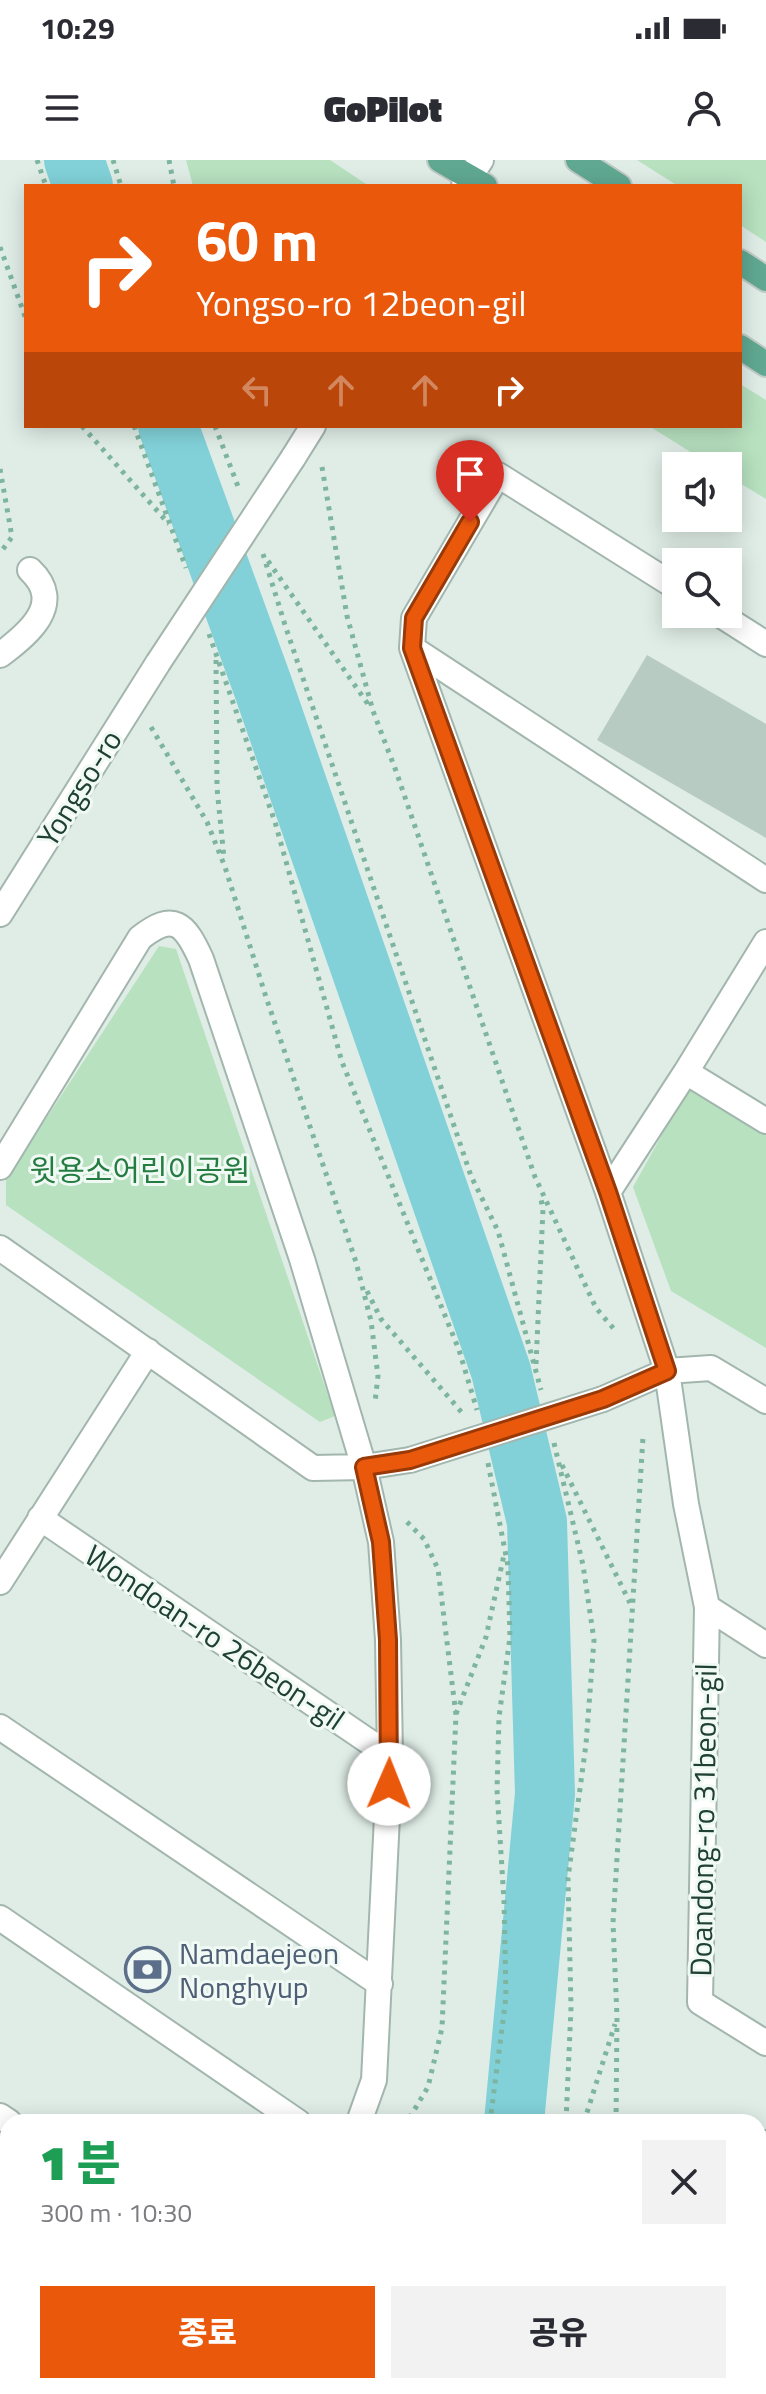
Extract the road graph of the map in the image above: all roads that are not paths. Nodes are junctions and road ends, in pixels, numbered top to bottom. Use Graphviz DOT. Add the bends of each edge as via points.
graph roads {
  1 [pos="440,160"];
  2 [pos="578,160"];
  3 [pos="475,177"];
  4 [pos="616,184"];
  5 [pos="742,263"];
  6 [pos="766,279"];
  7 [pos="312,428"];
  8 [pos="30,570"];
  9 [pos="662,578"];
  10 [pos="741,628"];
  11 [pos="766,644"];
  12 [pos="412,648"];
  13 [pos="0,655"];
  14 [pos="766,880"];
  15 [pos="0,914"];
  16 [pos="766,942"];
  17 [pos="686,1072"];
  18 [pos="766,1121"];
  19 [pos="0,1167"];
  20 [pos="608,1192"];
  21 [pos="0,1248"];
  22 [pos="148,1351"];
  23 [pos="667,1371"];
  24 [pos="766,1401"];
  25 [pos="364,1467"];
  26 [pos="40,1518"];
  27 [pos="0,1582"];
  28 [pos="707,1607"];
  29 [pos="766,1645"];
  30 [pos="0,1727"];
  31 [pos="390,1756"];
  32 [pos="0,1918"];
  33 [pos="380,1984"];
  34 [pos="766,2043"];
  35 [pos="286,2114"];
  36 [pos="362,2114"];
  1 -- 3 [label="main road"];
  2 -- 4 [label="main road"];
  5 -- 6 [label="main road"];
  7 -- 15 [label="street, Yongso-ro, bridge"];
  8 -- 13 [label="street" via="44,597 42,616"];
  9 -- 12 [label="street" via="498,475 414,618"];
  10 -- 11 [label="street"];
  12 -- 14 [label="street"];
  12 -- 20 [label="street, Doandong-ro 31beon-gil"];
  16 -- 17 [label="street"];
  17 -- 18 [label="street"];
  17 -- 20 [label="street"];
  19 -- 25 [label="street, Wondoan-ro 26beon-gil" via="140,938 156,925 171,922 184,928 201,959 302,1259"];
  20 -- 23 [label="street, Doandong-ro 31beon-gil"];
  21 -- 22 [label="street"];
  22 -- 25 [label="street" via="313,1468"];
  22 -- 26 [label="street"];
  23 -- 24 [label="street" via="711,1368"];
  23 -- 25 [label="street, bridge" via="603,1399 410,1460"];
  23 -- 28 [label="street, Doandong-ro 31beon-gil"];
  25 -- 31 [label="street, Wondoan-ro 26beon-gil" via="381,1542"];
  26 -- 27 [label="street"];
  26 -- 31 [label="street, Wondoan-ro 26beon-gil"];
  28 -- 29 [label="street, Doandong-ro 31beon-gil"];
  28 -- 34 [label="street, Doandong-ro 31beon-gil" via="700,2002"];
  30 -- 33 [label="street"];
  31 -- 33 [label="street, Wondoan-ro 26beon-gil"];
  32 -- 35 [label="street"];
  33 -- 36 [label="street, Wondoan-ro 26beon-gil" via="374,2080"];
}
